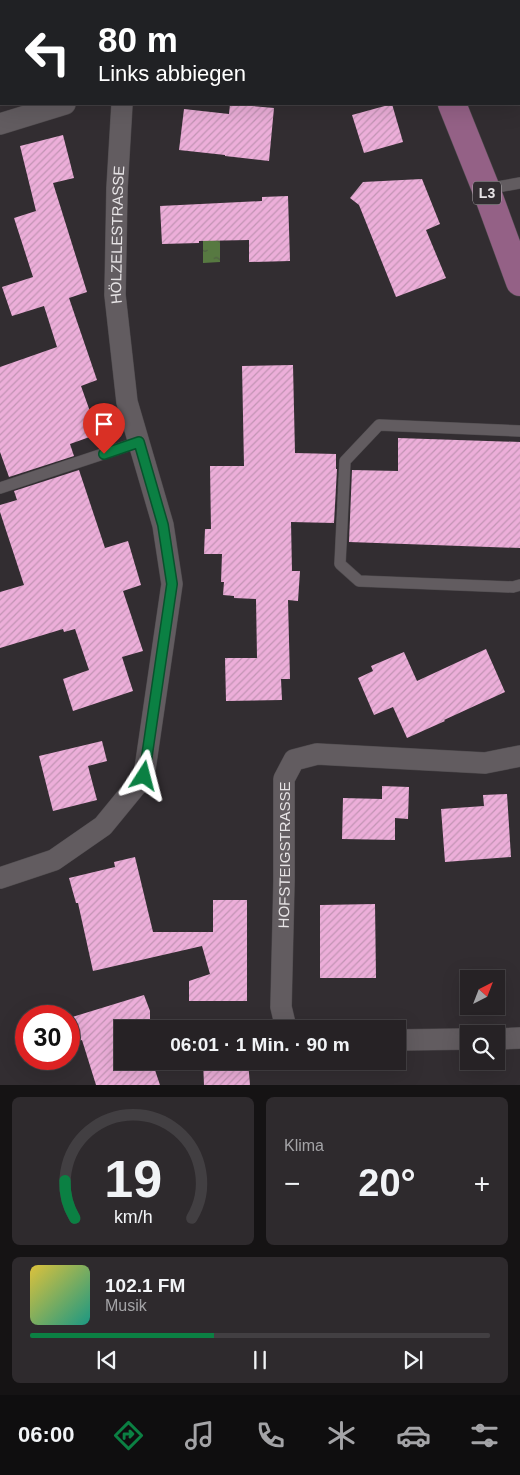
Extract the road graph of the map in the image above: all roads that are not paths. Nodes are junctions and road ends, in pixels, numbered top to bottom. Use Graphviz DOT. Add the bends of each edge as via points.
graph roads {
  1 [pos="62,105"];
  2 [pos="122,105"];
  3 [pos="452,105"];
  4 [pos="0,124"];
  5 [pos="520,183"];
  6 [pos="486,190"];
  7 [pos="520,282"];
  8 [pos="520,431"];
  9 [pos="139,442"];
  10 [pos="0,488"];
  11 [pos="520,585"];
  12 [pos="520,756"];
  13 [pos="0,878"];
  14 [pos="284,1020"];
  15 [pos="520,1038"];
  16 [pos="460,1039"];
  17 [pos="505,1039"];
  18 [pos="406,1040"];
  1 -- 4 [label="street"];
  2 -- 9 [label="street, HÖLZELESTRASSE" via="115,295 127,402"];
  3 -- 6 [label="main road, L3"];
  5 -- 6 [label="lane"];
  6 -- 7 [label="main road, L3"];
  8 -- 11 [label="lane" via="379,425 345,461 340,564 359,581"];
  9 -- 10 [label="lane"];
  9 -- 13 [label="street, HÖLZELESTRASSE" via="163,525 172,584 144,776 103,826 54,860"];
  12 -- 14 [label="street, HOFSTEIGSTRASSE" via="485,764 316,754 294,760 284,779 281,1006"];
  15 -- 17 [label="street"];
  16 -- 18 [label="street"];
}
